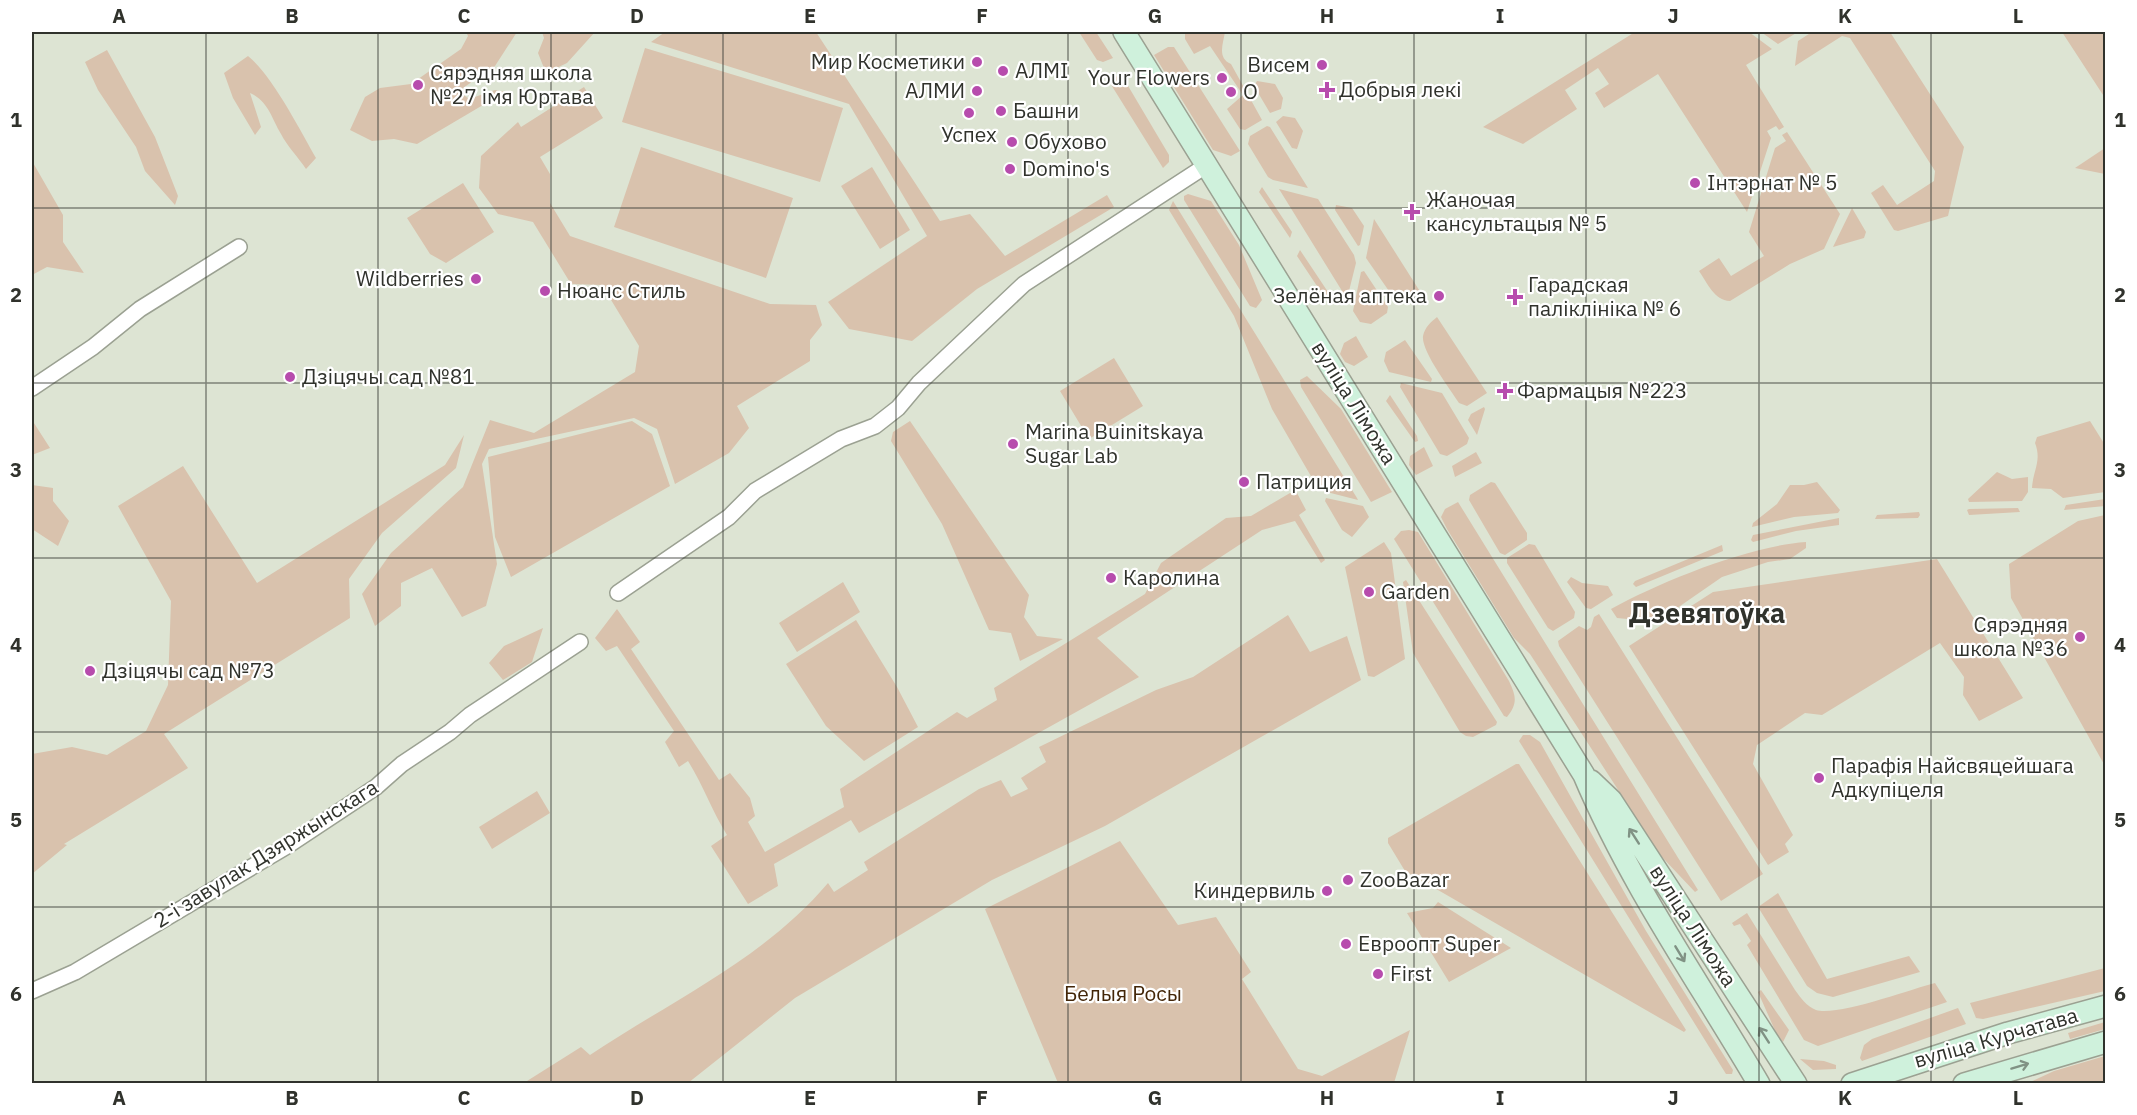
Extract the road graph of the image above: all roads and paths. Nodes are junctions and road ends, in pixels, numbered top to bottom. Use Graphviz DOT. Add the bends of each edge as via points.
graph roads {
  1 [pos="1124,32"];
  2 [pos="1207,165"];
  3 [pos="239,247"];
  4 [pos="32,388"];
  5 [pos="618,593"];
  6 [pos="580,642"];
  7 [pos="1584,775"];
  8 [pos="32,991"];
  9 [pos="2106,1006"];
  10 [pos="2106,1042"];
  11 [pos="1759,1083"];
  12 [pos="1796,1083"];
  13 [pos="1852,1083"];
  14 [pos="1964,1083"];
  1 -- 2 [label="street, вуліца Ліможа"];
  2 -- 5 [label="street" via="1024,284 919,383 898,408 874,426 841,439 755,490 729,517"];
  2 -- 7 [label="street, вуліца Ліможа"];
  3 -- 4 [label="street" via="140,309"];
  6 -- 8 [label="street, 2-і завулак Дзяржынскага" via="287,846 75,972"];
  7 -- 11 [label="street, вуліца Ліможа, one-way" via="1649,904"];
  12 -- 7 [label="street, вуліца Ліможа, one-way" via="1611,800"];
  9 -- 13 [label="street, вуліца Курчатава"];
  14 -- 10 [label="street, вуліца Курчатава, one-way"];
}
